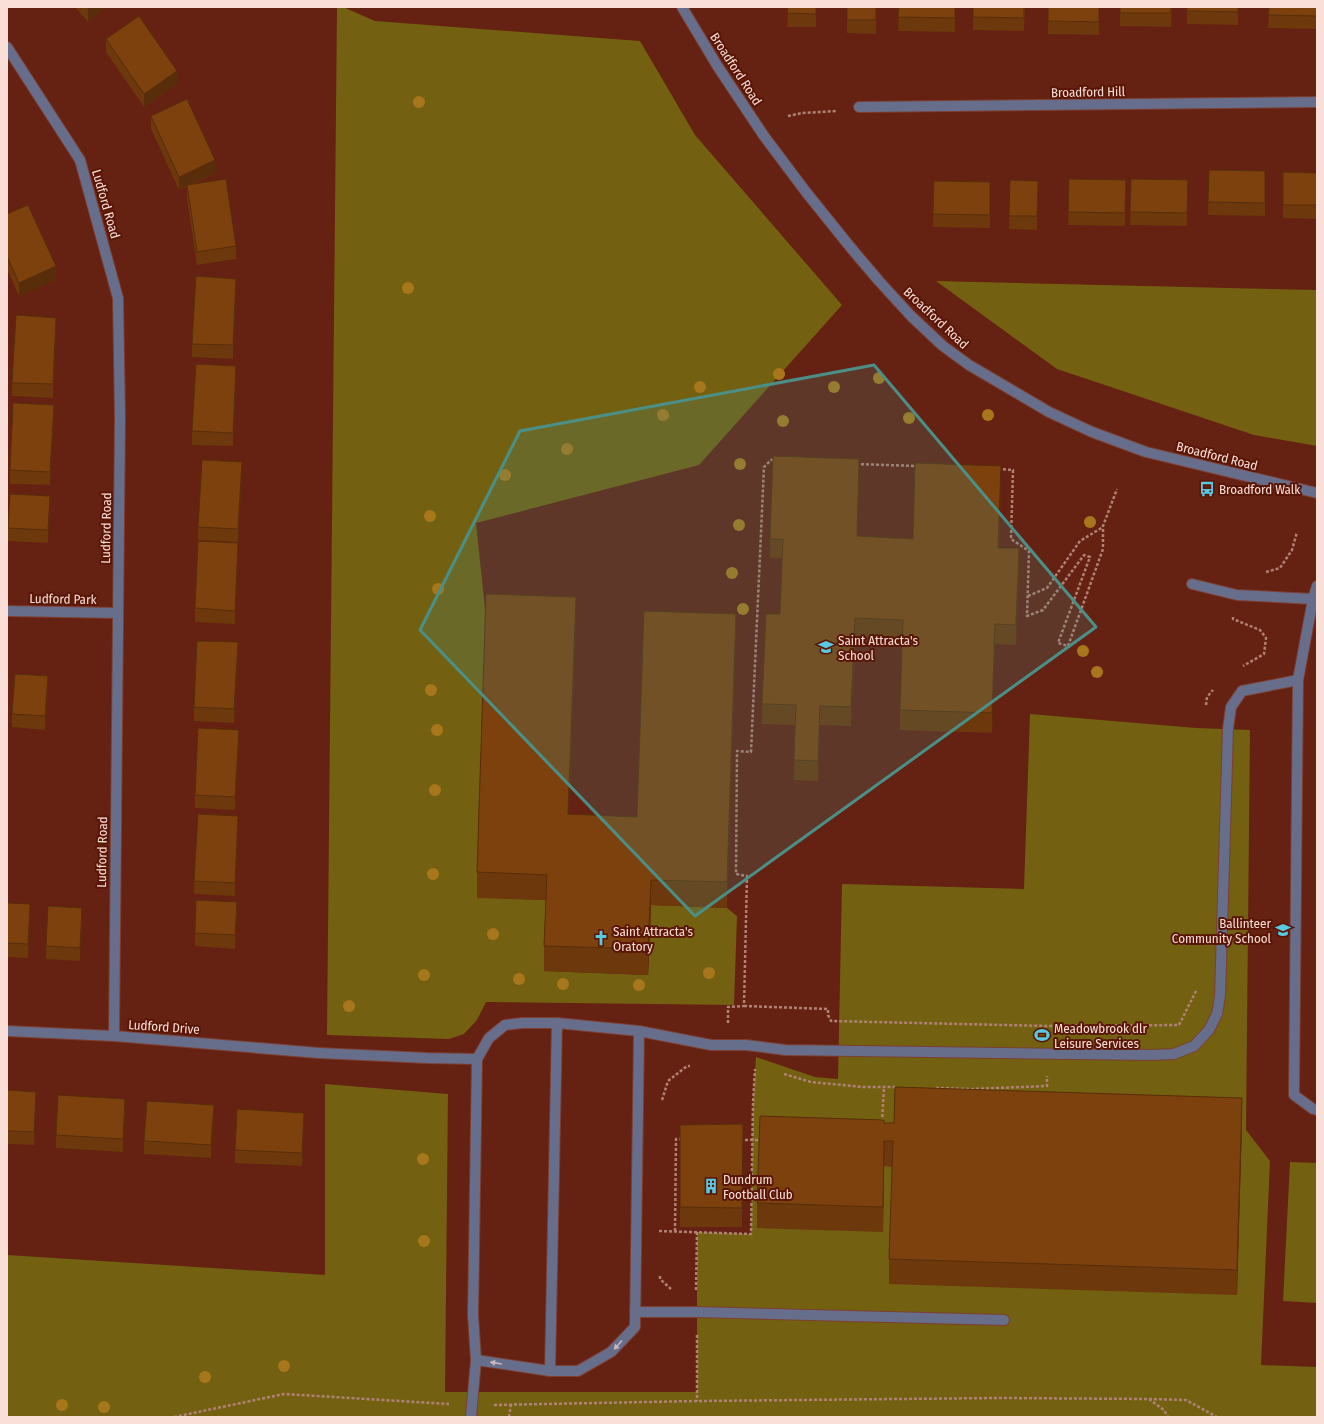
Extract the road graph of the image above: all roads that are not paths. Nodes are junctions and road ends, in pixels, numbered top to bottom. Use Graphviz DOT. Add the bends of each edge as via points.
graph roads {
  1 [pos="682,7"];
  2 [pos="7,47"];
  3 [pos="1317,102"];
  4 [pos="859,107"];
  5 [pos="1317,493"];
  6 [pos="1192,584"];
  7 [pos="1317,586"];
  8 [pos="1313,599"];
  9 [pos="7,610"];
  10 [pos="118,613"];
  11 [pos="1298,680"];
  12 [pos="557,1023"];
  13 [pos="7,1031"];
  14 [pos="639,1031"];
  15 [pos="114,1036"];
  16 [pos="477,1059"];
  17 [pos="1317,1110"];
  18 [pos="635,1312"];
  19 [pos="1004,1320"];
  20 [pos="476,1360"];
  21 [pos="550,1371"];
  22 [pos="471,1417"];
  1 -- 5 [label="street, Broadford Road" via="747,111 806,192 879,281 943,346 969,365 1049,412 1092,432 1146,452"];
  2 -- 10 [label="street, Ludford Road" via="80,160 118,298"];
  3 -- 4 [label="street, Broadford Hill"];
  6 -- 8 [label="street" via="1232,594"];
  7 -- 8 [label="street"];
  8 -- 11 [label="street"];
  9 -- 10 [label="street, Ludford Park"];
  10 -- 15 [label="street, Ludford Road"];
  11 -- 14 [label="street" via="1242,691 1231,707 1228,730 1220,996 1217,1014 1209,1030 1194,1046 1174,1054 1152,1055 785,1050 746,1045 711,1045"];
  11 -- 17 [label="street" via="1294,1095 1313,1110"];
  12 -- 14 [label="street"];
  12 -- 16 [label="street" via="505,1025 489,1038"];
  12 -- 21 [label="street"];
  13 -- 15 [label="street, Ludford Drive"];
  14 -- 18 [label="street"];
  15 -- 16 [label="street, Ludford Drive" via="319,1053"];
  16 -- 20 [label="street" via="473,1315"];
  18 -- 19 [label="street"];
  18 -- 21 [label="street, one-way" via="635,1327 611,1352 578,1370"];
  21 -- 20 [label="street, one-way"];
  20 -- 22 [label="street"];
}
